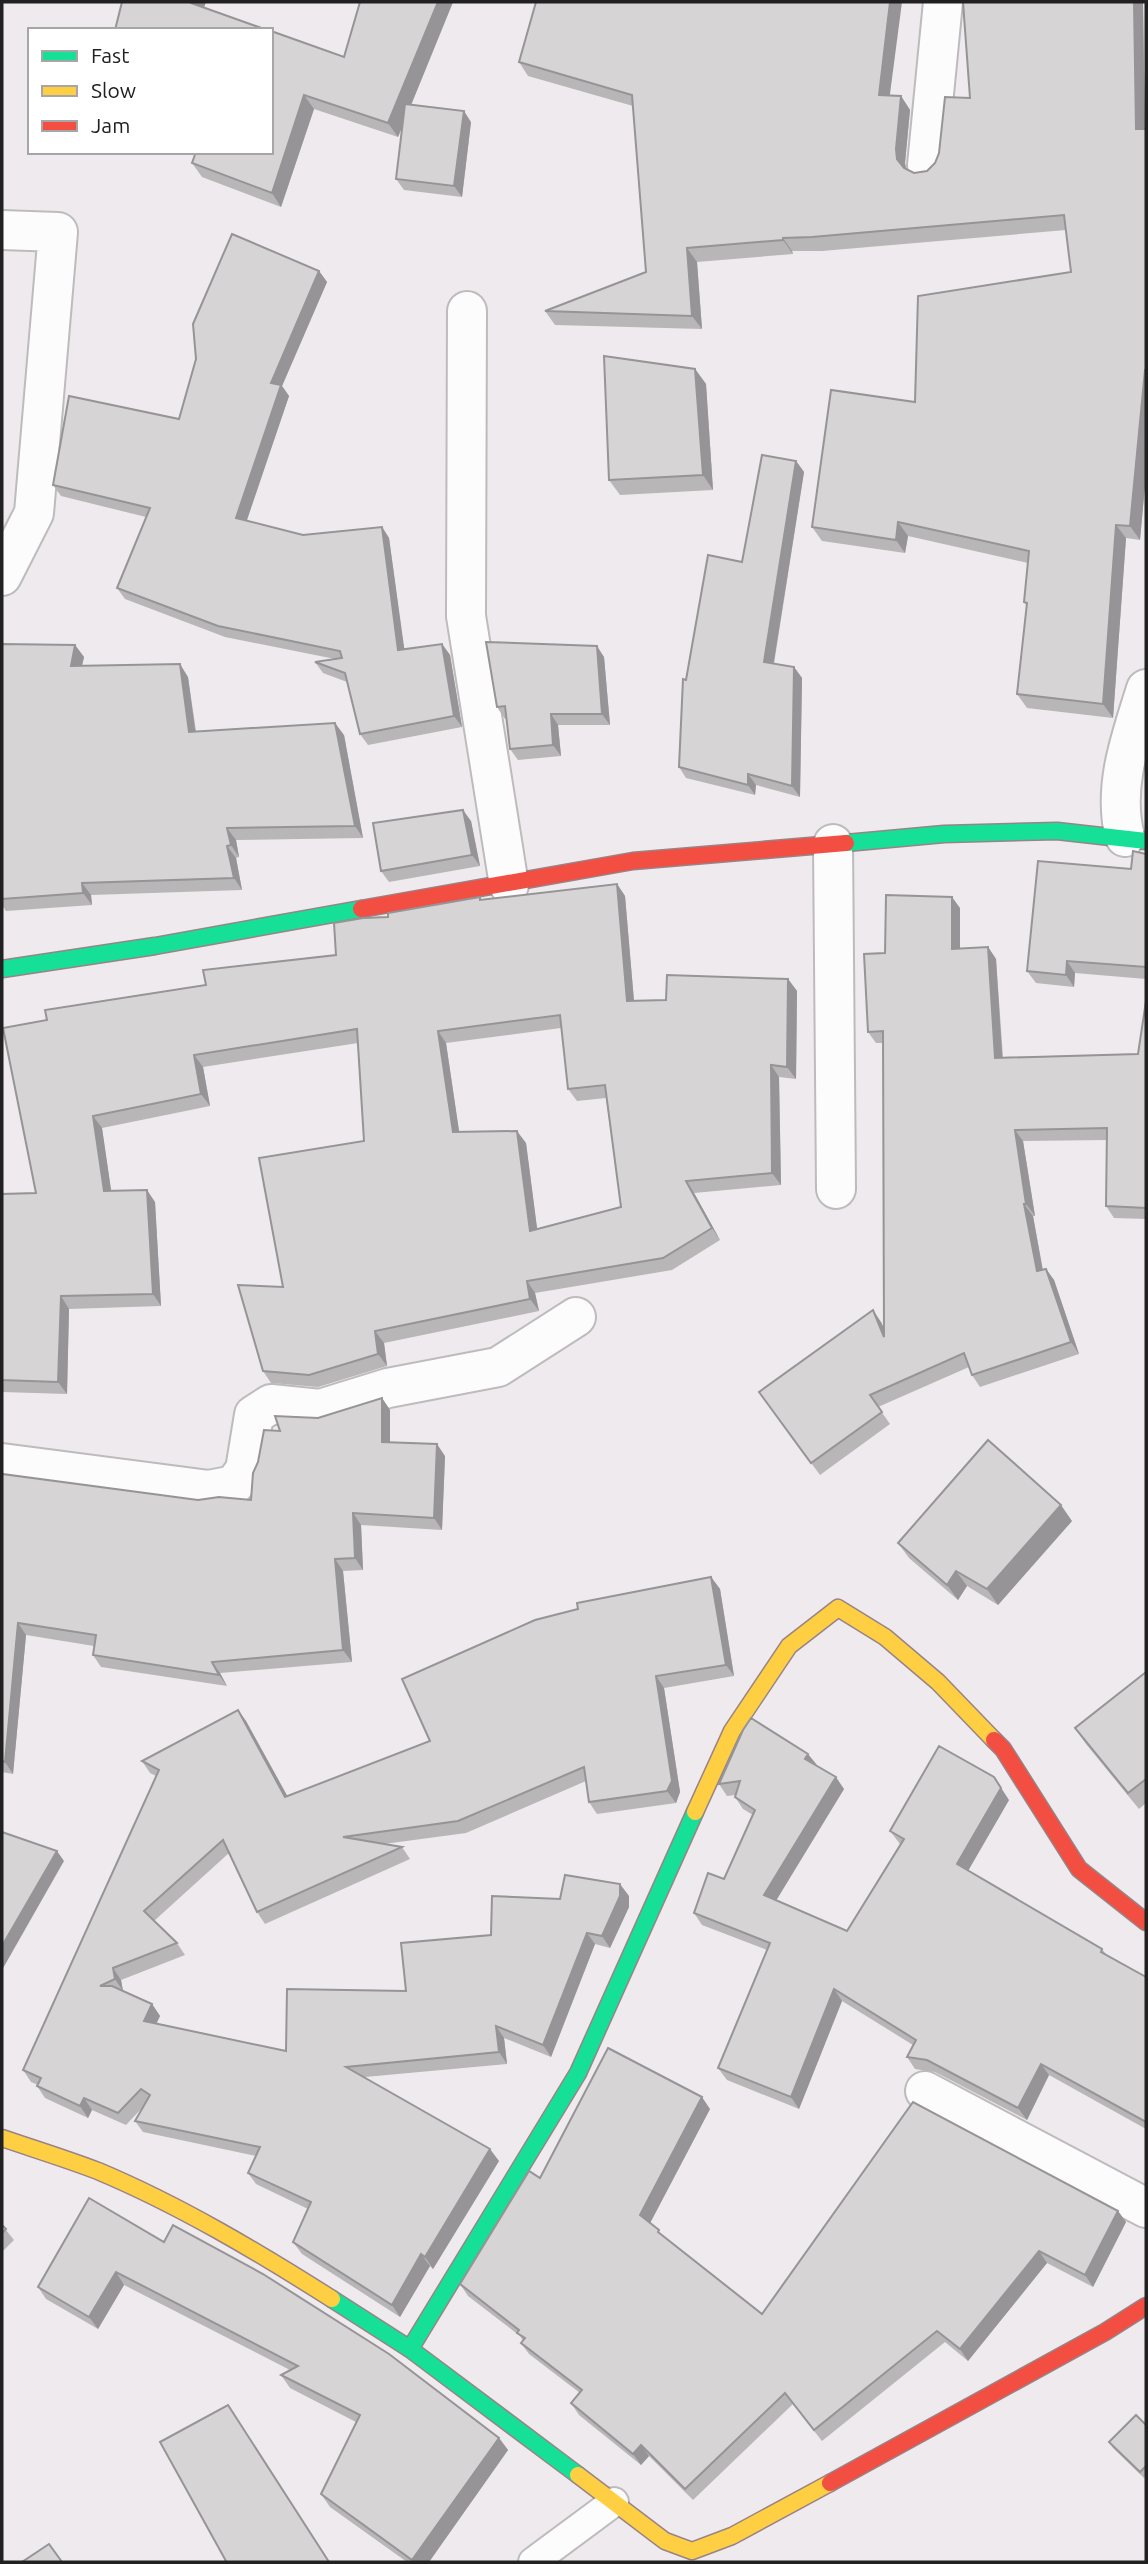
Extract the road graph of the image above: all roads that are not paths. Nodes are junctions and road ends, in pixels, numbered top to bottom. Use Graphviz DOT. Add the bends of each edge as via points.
graph roads {
  1 [pos="943,2"];
  2 [pos="927,165"];
  3 [pos="2,230"];
  4 [pos="467,311"];
  5 [pos="2,576"];
  6 [pos="1146,689"];
  7 [pos="1136,839"];
  8 [pos="833,844"];
  9 [pos="509,885"];
  10 [pos="2,969"];
  11 [pos="836,1189"];
  12 [pos="576,1317"];
  13 [pos="2,1463"];
  14 [pos="1146,1922"];
  15 [pos="925,2091"];
  16 [pos="2,2138"];
  17 [pos="1146,2208"];
  18 [pos="1146,2306"];
  19 [pos="410,2349"];
  20 [pos="614,2502"];
  21 [pos="533,2562"];
  1 -- 2 [label="street"];
  3 -- 5 [label="street" via="58,232 34,513"];
  4 -- 9 [label="street" via="466,616"];
  6 -- 7 [label="street" via="1125,759 1119,815"];
  7 -- 8 [label="street" via="1057,831 944,834"];
  8 -- 9 [label="street" via="633,861"];
  8 -- 11 [label="street"];
  9 -- 10 [label="street"];
  12 -- 13 [label="street" via="498,1367 388,1388 320,1409 271,1404 254,1415 245,1470 234,1485 209,1490"];
  14 -- 19 [label="street" via="1079,1869 1003,1749 938,1682 885,1637 838,1608 789,1646 732,1731 578,2073"];
  15 -- 17 [label="street"];
  16 -- 19 [label="street" via="97,2171 154,2197 283,2269"];
  18 -- 20 [label="street" via="722,2540 692,2551 683,2548 665,2541"];
  19 -- 20 [label="street"];
  20 -- 21 [label="lane"];
}
